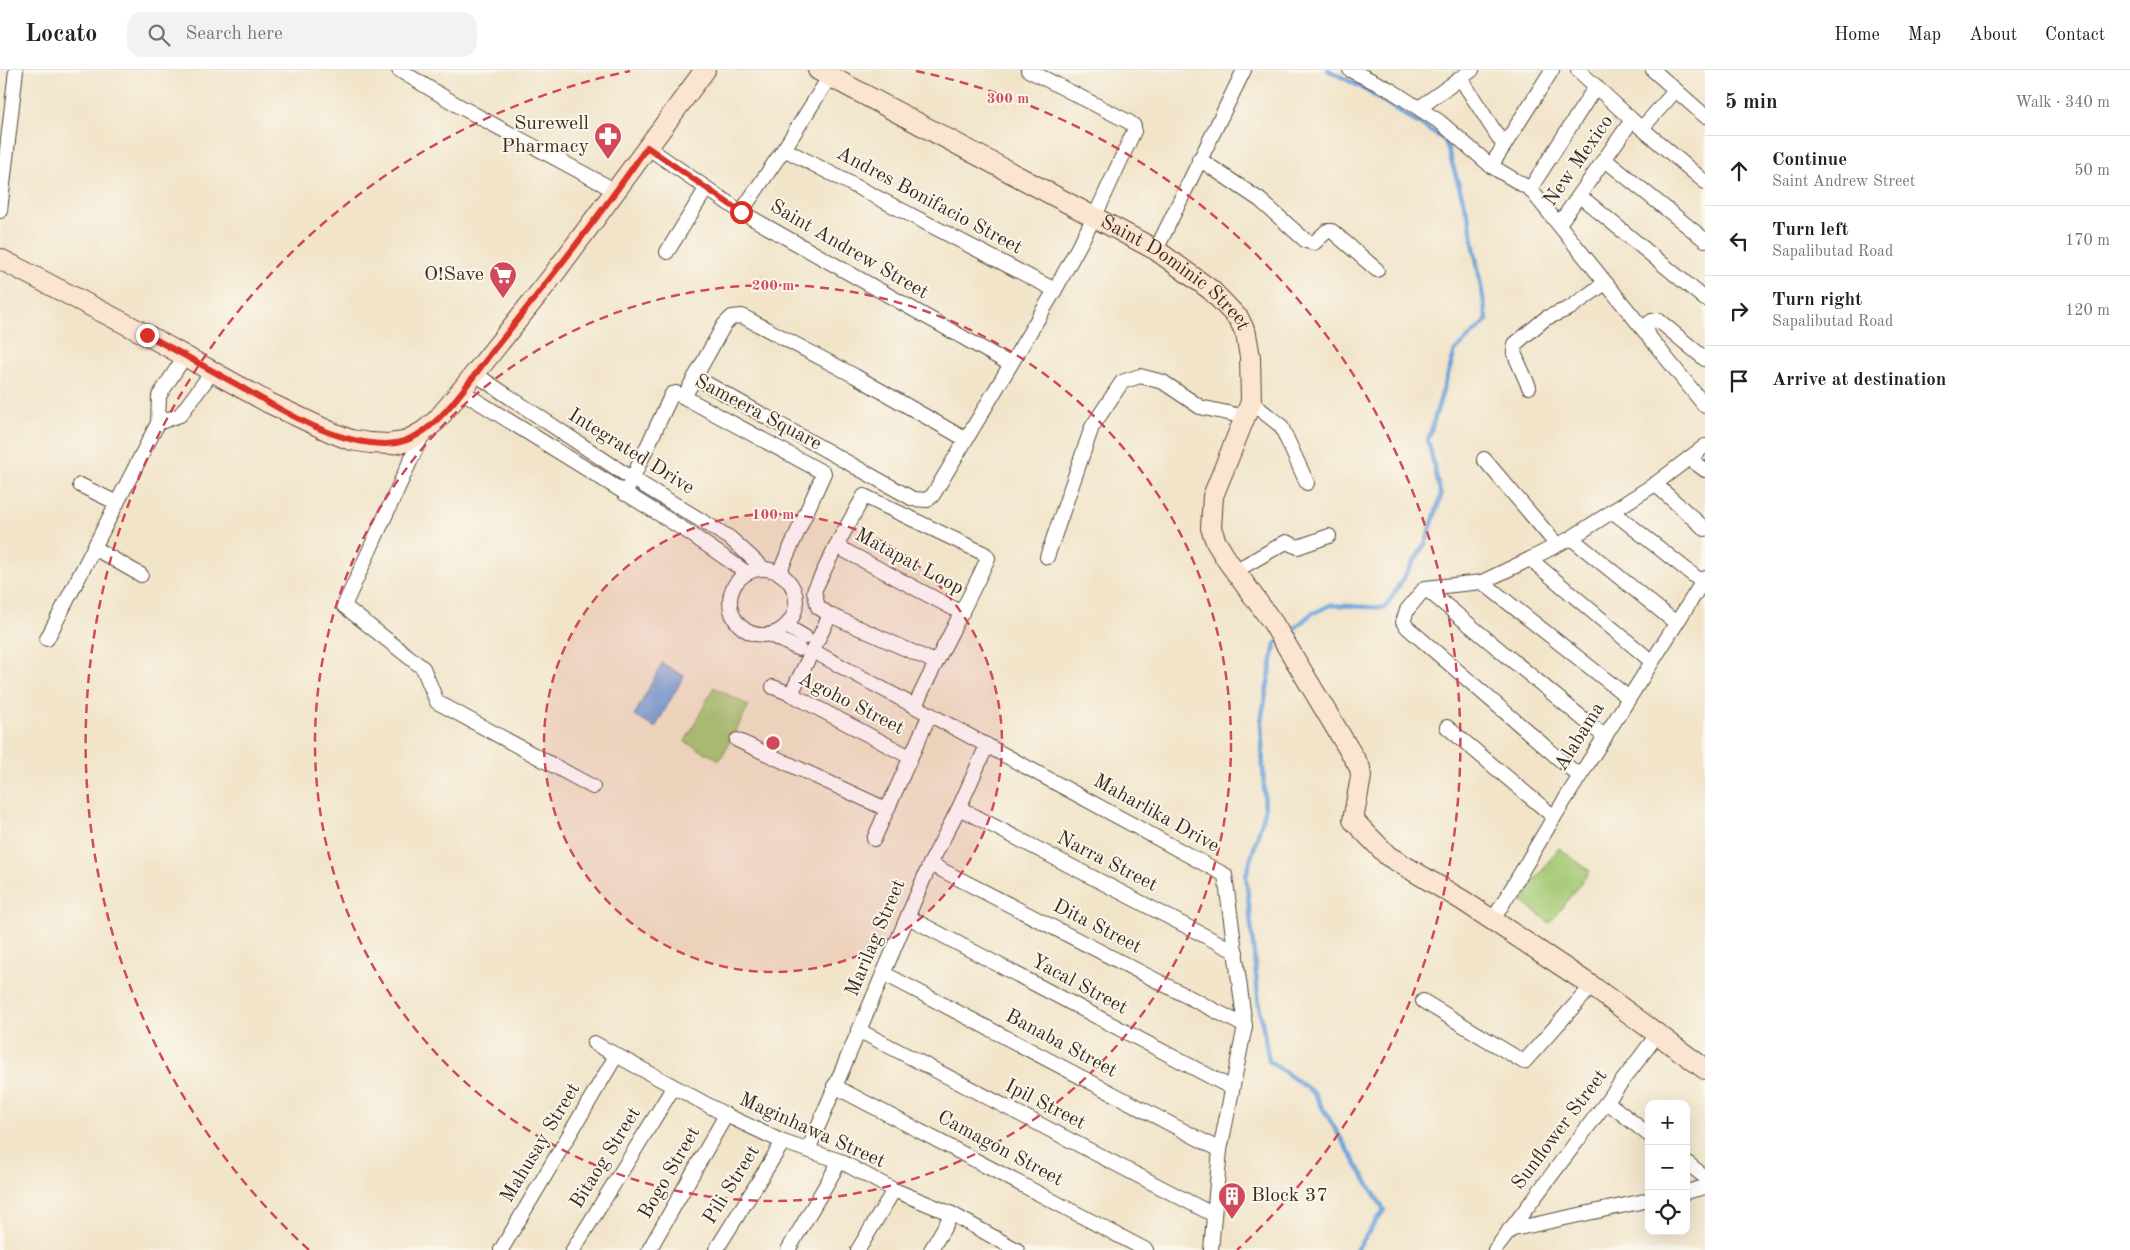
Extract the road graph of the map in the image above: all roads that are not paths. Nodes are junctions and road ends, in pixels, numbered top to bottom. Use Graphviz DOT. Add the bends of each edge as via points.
graph roads {
  1 [pos="16,70"];
  2 [pos="399,70"];
  3 [pos="705,70"];
  4 [pos="1028,70"];
  5 [pos="1244,70"];
  6 [pos="1350,70"];
  7 [pos="1552,70"];
  8 [pos="1578,70"];
  9 [pos="1654,70"];
  10 [pos="824,73"];
  11 [pos="1466,74"];
  12 [pos="1596,86"];
  13 [pos="1676,90"];
  14 [pos="1419,108"];
  15 [pos="1705,116"];
  16 [pos="1637,124"];
  17 [pos="1504,146"];
  18 [pos="647,147"];
  19 [pos="784,149"];
  20 [pos="1604,158"];
  21 [pos="1199,160"];
  22 [pos="1491,166"];
  23 [pos="1705,182"];
  24 [pos="706,189"];
  25 [pos="1530,189"];
  26 [pos="616,191"];
  27 [pos="1580,196"];
  28 [pos="0,211"];
  29 [pos="741,212"];
  30 [pos="1096,216"];
  31 [pos="1559,224"];
  32 [pos="1705,240"];
  33 [pos="1156,250"];
  34 [pos="668,252"];
  35 [pos="0,259"];
  36 [pos="1376,270"];
  37 [pos="1605,283"];
  38 [pos="1055,290"];
  39 [pos="1705,299"];
  40 [pos="1642,328"];
  41 [pos="185,356"];
  42 [pos="1705,358"];
  43 [pos="1010,364"];
  44 [pos="213,371"];
  45 [pos="475,374"];
  46 [pos="695,377"];
  47 [pos="1529,387"];
  48 [pos="461,391"];
  49 [pos="684,397"];
  50 [pos="1705,406"];
  51 [pos="1248,409"];
  52 [pos="158,423"];
  53 [pos="424,431"];
  54 [pos="965,439"];
  55 [pos="1705,446"];
  56 [pos="1689,458"];
  57 [pos="1484,459"];
  58 [pos="1705,470"];
  59 [pos="632,478"];
  60 [pos="1307,483"];
  61 [pos="1655,484"];
  62 [pos="80,485"];
  63 [pos="625,494"];
  64 [pos="670,501"];
  65 [pos="117,503"];
  66 [pos="1612,512"];
  67 [pos="662,517"];
  68 [pos="1705,528"];
  69 [pos="1329,536"];
  70 [pos="1571,538"];
  71 [pos="1557,545"];
  72 [pos="836,546"];
  73 [pos="94,548"];
  74 [pos="1048,557"];
  75 [pos="1530,559"];
  76 [pos="763,568"];
  77 [pos="1235,571"];
  78 [pos="747,573"];
  79 [pos="779,573"];
  80 [pos="141,575"];
  81 [pos="1704,580"];
  82 [pos="1482,582"];
  83 [pos="1425,588"];
  84 [pos="962,613"];
  85 [pos="830,615"];
  86 [pos="1676,623"];
  87 [pos="786,626"];
  88 [pos="770,635"];
  89 [pos="47,639"];
  90 [pos="808,647"];
  91 [pos="1651,661"];
  92 [pos="935,662"];
  93 [pos="773,687"];
  94 [pos="791,694"];
  95 [pos="1628,698"];
  96 [pos="915,706"];
  97 [pos="930,714"];
  98 [pos="1447,727"];
  99 [pos="1605,737"];
  100 [pos="736,740"];
  101 [pos="987,745"];
  102 [pos="910,757"];
  103 [pos="1579,776"];
  104 [pos="592,787"];
  105 [pos="886,808"];
  106 [pos="959,808"];
  107 [pos="1554,817"];
  108 [pos="874,839"];
  109 [pos="930,864"];
  110 [pos="908,917"];
  111 [pos="1493,920"];
  112 [pos="1236,952"];
  113 [pos="883,973"];
  114 [pos="1592,986"];
  115 [pos="1423,1002"];
  116 [pos="1245,1026"];
  117 [pos="858,1030"];
  118 [pos="1657,1035"];
  119 [pos="594,1043"];
  120 [pos="616,1056"];
  121 [pos="1705,1069"];
  122 [pos="834,1086"];
  123 [pos="673,1088"];
  124 [pos="1232,1088"];
  125 [pos="1607,1102"];
  126 [pos="726,1116"];
  127 [pos="1645,1132"];
  128 [pos="783,1142"];
  129 [pos="808,1150"];
  130 [pos="1220,1150"];
  131 [pos="840,1161"];
  132 [pos="1690,1165"];
  133 [pos="1705,1176"];
  134 [pos="1705,1187"];
  135 [pos="894,1190"];
  136 [pos="1690,1191"];
  137 [pos="1645,1201"];
  138 [pos="952,1214"];
  139 [pos="1214,1215"];
  140 [pos="1509,1230"];
  141 [pos="1008,1248"];
  142 [pos="501,1250"];
  143 [pos="573,1250"];
  144 [pos="649,1250"];
  145 [pos="716,1250"];
  146 [pos="788,1250"];
  147 [pos="858,1250"];
  148 [pos="931,1250"];
  149 [pos="1146,1250"];
  150 [pos="1211,1250"];
  151 [pos="1495,1250"];
  1 -- 28 [label="street"];
  2 -- 26 [label="street" via="458,106"];
  3 -- 18 [label="street"];
  4 -- 30 [label="street" via="1134,126"];
  5 -- 21 [label="street"];
  6 -- 14 [label="street"];
  7 -- 17 [label="street"];
  8 -- 12 [label="street"];
  9 -- 13 [label="street"];
  10 -- 19 [label="street"];
  10 -- 30 [label="street, Saint Dominic Street"];
  11 -- 14 [label="street"];
  11 -- 17 [label="street"];
  12 -- 16 [label="street"];
  12 -- 25 [label="street"];
  13 -- 15 [label="street"];
  13 -- 16 [label="street, New Mexico"];
  14 -- 22 [label="street"];
  16 -- 20 [label="street, New Mexico"];
  16 -- 23 [label="street"];
  17 -- 22 [label="street"];
  18 -- 24 [label="street, Saint Andrew Street"];
  18 -- 26 [label="street"];
  19 -- 29 [label="street"];
  19 -- 38 [label="street, Andres Bonifacio Street"];
  20 -- 27 [label="street, New Mexico"];
  20 -- 32 [label="street"];
  21 -- 33 [label="street"];
  21 -- 36 [label="street" via="1260,200 1306,241 1314,243 1332,231"];
  22 -- 25 [label="street"];
  24 -- 29 [label="street, Saint Andrew Street"];
  24 -- 34 [label="street"];
  25 -- 31 [label="street"];
  26 -- 45 [label="street"];
  27 -- 31 [label="street, New Mexico"];
  27 -- 39 [label="street"];
  29 -- 43 [label="street, Saint Andrew Street"];
  30 -- 33 [label="street, Saint Dominic Street"];
  30 -- 38 [label="street"];
  31 -- 37 [label="street"];
  33 -- 51 [label="street, Saint Dominic Street" via="1211,290 1239,319 1250,356"];
  35 -- 41 [label="street"];
  37 -- 40 [label="street"];
  37 -- 47 [label="street" via="1570,308 1546,318 1515,344 1514,353"];
  38 -- 43 [label="street"];
  40 -- 42 [label="street" via="1658,320"];
  40 -- 50 [label="street"];
  41 -- 44 [label="street"];
  41 -- 52 [label="street" via="159,396"];
  43 -- 54 [label="street"];
  44 -- 52 [label="street" via="180,415"];
  44 -- 53 [label="street" via="277,407 351,440 389,444 404,442"];
  45 -- 48 [label="street"];
  45 -- 59 [label="street, Integrated Drive"];
  46 -- 49 [label="street"];
  46 -- 54 [label="street" via="728,320 736,315 742,316"];
  46 -- 54 [label="street" via="919,501 934,495"];
  48 -- 53 [label="street"];
  48 -- 63 [label="street, Integrated Drive"];
  49 -- 59 [label="street, Sameera Square" via="672,394"];
  49 -- 79 [label="street, Sameera Square" via="824,473"];
  51 -- 60 [label="street" via="1281,426"];
  51 -- 74 [label="street" via="1200,407 1163,382 1140,376 1122,382 1092,427"];
  51 -- 77 [label="street, Saint Dominic Street" via="1220,476 1211,512 1211,528 1216,542"];
  52 -- 65 [label="street"];
  53 -- 104 [label="street" via="344,606 424,668 437,702"];
  55 -- 56 [label="street"];
  56 -- 58 [label="street"];
  56 -- 61 [label="street"];
  57 -- 71 [label="street"];
  59 -- 63 [label="street, Sameera Square"];
  59 -- 64 [label="street, Integrated Drive"];
  61 -- 66 [label="street"];
  61 -- 68 [label="street"];
  62 -- 65 [label="street"];
  63 -- 67 [label="street, Integrated Drive"];
  64 -- 67 [label="street"];
  64 -- 76 [label="street, Integrated Drive" via="730,538"];
  65 -- 73 [label="street"];
  66 -- 70 [label="street"];
  66 -- 81 [label="street"];
  67 -- 78 [label="street, Integrated Drive"];
  69 -- 77 [label="street" via="1298,548 1286,542"];
  70 -- 71 [label="street"];
  70 -- 86 [label="street"];
  71 -- 75 [label="street"];
  72 -- 84 [label="street, Matapat Loop"];
  72 -- 84 [label="street, Matapat Loop" via="864,496 985,554 988,558"];
  72 -- 85 [label="street, Matapat Loop" via="814,591 818,607"];
  73 -- 80 [label="street"];
  73 -- 89 [label="street"];
  75 -- 82 [label="street"];
  75 -- 91 [label="street"];
  76 -- 78 [label="street"];
  76 -- 79 [label="street"];
  77 -- 111 [label="street, Saint Dominic Street" via="1273,623 1360,768 1353,815 1357,826 1388,856"];
  78 -- 88 [label="street" via="739,579 730,598 734,618 750,632"];
  79 -- 87 [label="street" via="787,579 796,598 794,613"];
  81 -- 86 [label="street, Alabama"];
  82 -- 83 [label="street"];
  82 -- 95 [label="street"];
  83 -- 99 [label="street"];
  83 -- 103 [label="street" via="1407,610 1403,622"];
  84 -- 92 [label="street, Matapat Loop"];
  85 -- 90 [label="street"];
  85 -- 92 [label="street, Matapat Loop"];
  86 -- 91 [label="street, Alabama"];
  87 -- 88 [label="street"];
  87 -- 90 [label="street"];
  88 -- 90 [label="street"];
  90 -- 94 [label="street"];
  90 -- 96 [label="street, Maharlika Drive"];
  91 -- 95 [label="street, Alabama"];
  92 -- 96 [label="street, Matapat Loop"];
  93 -- 94 [label="street, Agoho Street"];
  94 -- 102 [label="street, Agoho Street"];
  95 -- 99 [label="street, Alabama"];
  96 -- 97 [label="street, Maharlika Drive"];
  97 -- 101 [label="street, Maharlika Drive"];
  97 -- 102 [label="street"];
  98 -- 107 [label="street"];
  99 -- 103 [label="street, Alabama"];
  100 -- 105 [label="street"];
  101 -- 106 [label="street, Marilag Street"];
  101 -- 112 [label="street, Maharlika Drive" via="1225,874"];
  102 -- 105 [label="street"];
  103 -- 107 [label="street, Alabama"];
  105 -- 108 [label="street"];
  106 -- 109 [label="street, Marilag Street"];
  106 -- 112 [label="street, Narra Street"];
  107 -- 111 [label="street, Alabama"];
  109 -- 110 [label="street, Marilag Street"];
  109 -- 116 [label="street, Dita Street"];
  110 -- 113 [label="street, Marilag Street"];
  110 -- 124 [label="street, Yacal Street"];
  111 -- 114 [label="street, Saint Dominic Street"];
  112 -- 116 [label="street, Maharlika Drive"];
  113 -- 117 [label="street, Marilag Street"];
  113 -- 130 [label="street, Banaba Street"];
  114 -- 115 [label="street" via="1524,1062"];
  114 -- 118 [label="street, Saint Dominic Street"];
  116 -- 124 [label="street, Maharlika Drive"];
  117 -- 122 [label="street, Marilag Street"];
  117 -- 139 [label="street, Ipil Street"];
  118 -- 121 [label="street, Saint Dominic Street"];
  118 -- 125 [label="street, Sunflower Street"];
  119 -- 120 [label="street, Maginhawa Street"];
  120 -- 123 [label="street, Maginhawa Street"];
  120 -- 142 [label="street, Mahusay Street"];
  122 -- 129 [label="street, Marilag Street"];
  122 -- 149 [label="street, Camagon Street"];
  123 -- 126 [label="street, Maginhawa Street"];
  123 -- 143 [label="street, Bitaog Street"];
  124 -- 130 [label="street, Maharlika Drive"];
  125 -- 127 [label="street"];
  125 -- 140 [label="street, Sunflower Street"];
  126 -- 128 [label="street, Maginhawa Street"];
  126 -- 144 [label="street, Bogo Street"];
  128 -- 129 [label="street, Maginhawa Street"];
  128 -- 145 [label="street, Pili Street"];
  129 -- 131 [label="street, Maginhawa Street"];
  130 -- 139 [label="street, Maharlika Drive"];
  131 -- 135 [label="street, Maginhawa Street"];
  131 -- 146 [label="street"];
  132 -- 133 [label="street"];
  134 -- 136 [label="street"];
  135 -- 138 [label="street, Maginhawa Street"];
  135 -- 147 [label="street"];
  137 -- 140 [label="street"];
  138 -- 141 [label="street, Maginhawa Street"];
  138 -- 148 [label="street"];
  139 -- 150 [label="street, Maharlika Drive"];
  140 -- 151 [label="street, Sunflower Street"];
}
